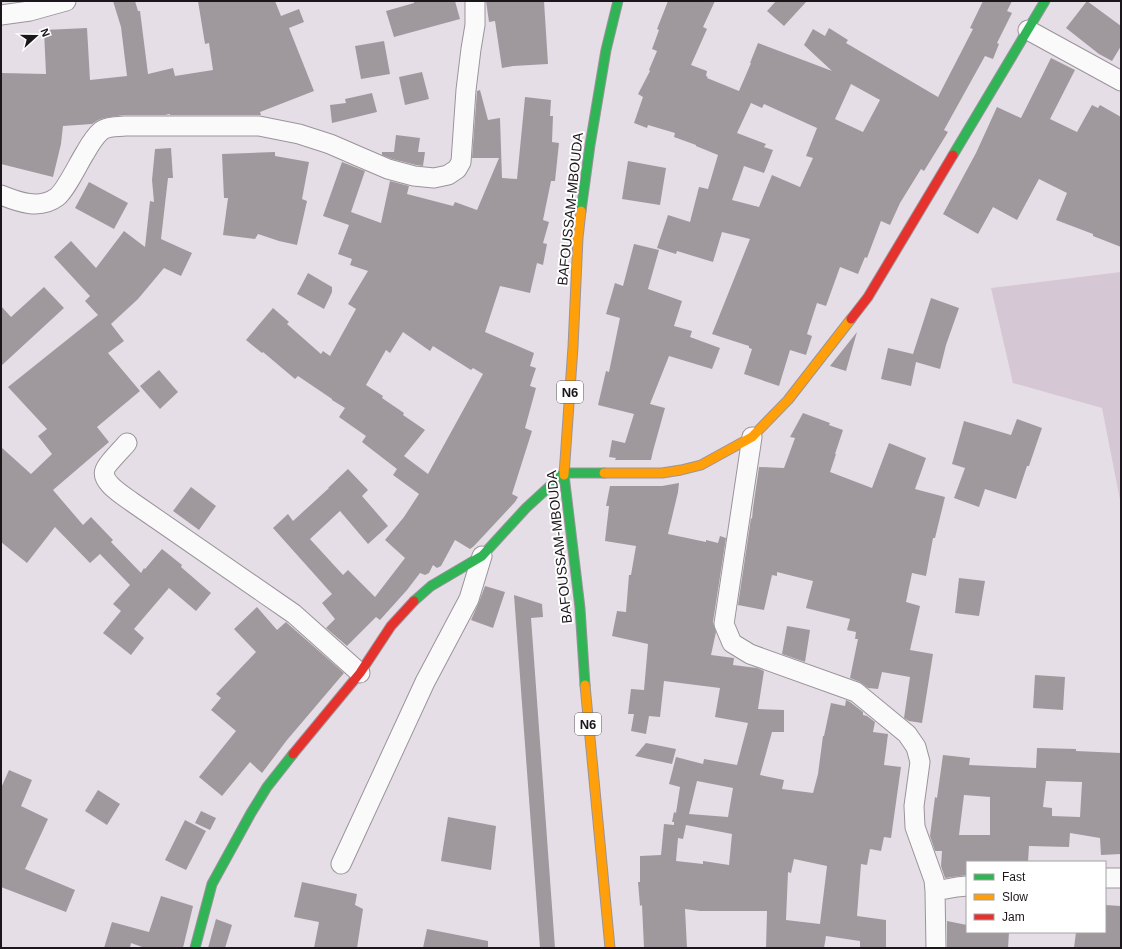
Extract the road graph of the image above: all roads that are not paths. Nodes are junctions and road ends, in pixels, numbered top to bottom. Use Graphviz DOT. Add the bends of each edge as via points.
graph roads {
  1 [pos="66,1"];
  2 [pos="475,1"];
  3 [pos="618,1"];
  4 [pos="1045,1"];
  5 [pos="1,15"];
  6 [pos="1028,30"];
  7 [pos="1121,81"];
  8 [pos="1,195"];
  9 [pos="752,438"];
  10 [pos="127,443"];
  11 [pos="564,473"];
  12 [pos="482,556"];
  13 [pos="360,673"];
  14 [pos="341,864"];
  15 [pos="1106,878"];
  16 [pos="1121,878"];
  17 [pos="966,886"];
  18 [pos="935,891"];
  19 [pos="195,948"];
  20 [pos="610,948"];
  21 [pos="936,948"];
  1 -- 5 [label="street" via="30,11"];
  2 -- 8 [label="street" via="475,25 466,90 461,162 457,169 448,175 434,178 414,176 388,169 330,144 299,134 259,126 125,126 102,130 57,197 46,203 31,204 14,201"];
  3 -- 11 [label="main road, BAFOUSSAM-MBOUDA / N6" via="606,50 578,238"];
  4 -- 6 [label="main road"];
  6 -- 7 [label="street"];
  6 -- 9 [label="main road" via="868,297 788,400"];
  9 -- 11 [label="main road" via="701,465 681,470 662,473"];
  9 -- 18 [label="street" via="724,624 732,643 750,654 856,692 907,734 916,747 920,762 914,806 915,826 934,880"];
  10 -- 13 [label="street" via="105,470 104,476 109,484 294,614"];
  11 -- 12 [label="main road" via="526,508"];
  11 -- 20 [label="main road, BAFOUSSAM-MBOUDA / N6" via="580,608 586,704"];
  12 -- 13 [label="main road" via="431,586 416,599 391,626"];
  12 -- 14 [label="street" via="469,599 425,682"];
  13 -- 19 [label="main road" via="297,748 251,813 212,884"];
  15 -- 16 [label="street"];
  17 -- 18 [label="street"];
  18 -- 21 [label="street"];
}
